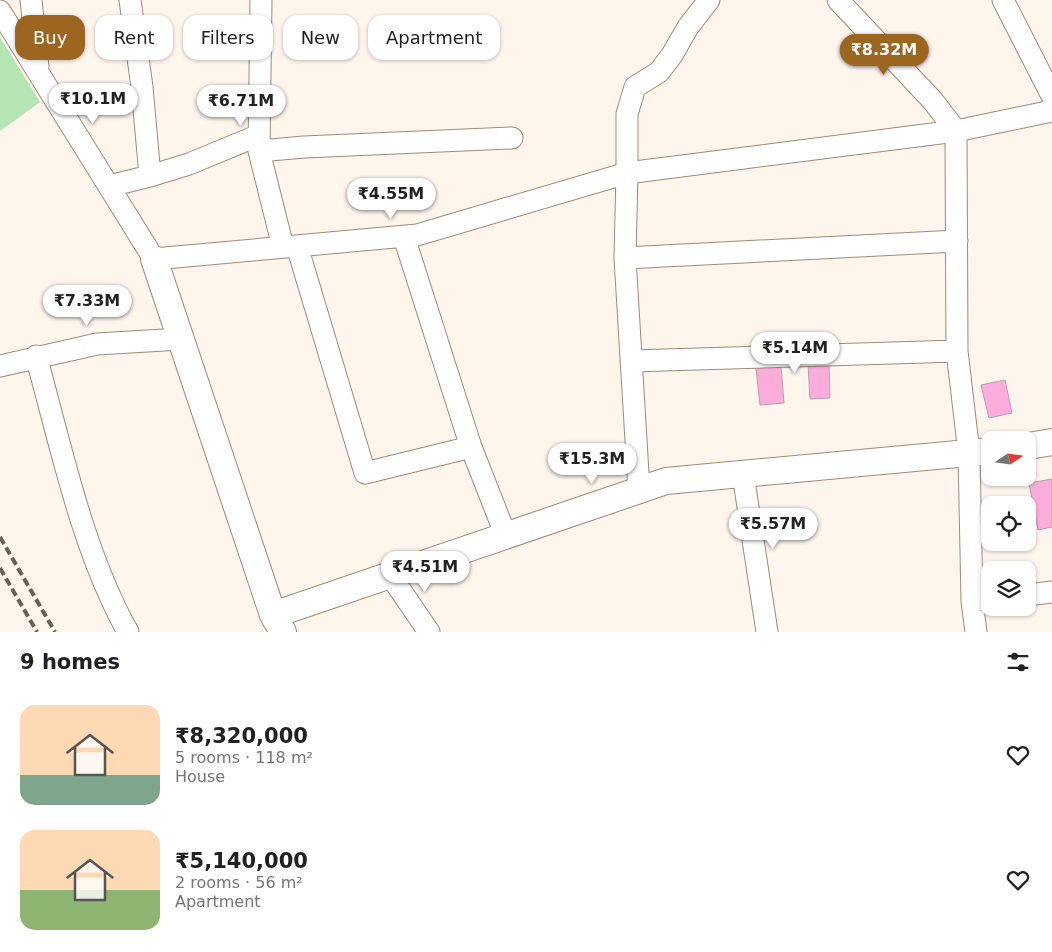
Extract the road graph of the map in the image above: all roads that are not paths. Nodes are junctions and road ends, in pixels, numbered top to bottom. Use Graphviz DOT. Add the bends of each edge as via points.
graph roads {
  1 [pos="32,0"];
  2 [pos="130,0"];
  3 [pos="261,0"];
  4 [pos="709,0"];
  5 [pos="838,0"];
  6 [pos="1003,0"];
  7 [pos="0,11"];
  8 [pos="39,74"];
  9 [pos="1052,96"];
  10 [pos="1052,111"];
  11 [pos="956,131"];
  12 [pos="512,138"];
  13 [pos="259,143"];
  14 [pos="627,173"];
  15 [pos="150,176"];
  16 [pos="109,186"];
  17 [pos="404,237"];
  18 [pos="957,241"];
  19 [pos="290,247"];
  20 [pos="625,258"];
  21 [pos="154,259"];
  22 [pos="180,339"];
  23 [pos="957,350"];
  24 [pos="36,356"];
  25 [pos="631,361"];
  26 [pos="0,366"];
  27 [pos="1052,442"];
  28 [pos="1036,445"];
  29 [pos="471,447"];
  30 [pos="979,452"];
  31 [pos="743,474"];
  32 [pos="639,490"];
  33 [pos="506,536"];
  34 [pos="390,575"];
  35 [pos="1052,592"];
  36 [pos="1036,594"];
  37 [pos="981,600"];
  38 [pos="278,624"];
  39 [pos="128,632"];
  40 [pos="429,632"];
  41 [pos="767,632"];
  42 [pos="976,632"];
  1 -- 8 [label="street"];
  2 -- 15 [label="street"];
  3 -- 13 [label="street"];
  4 -- 14 [label="street" via="659,72 635,87 627,114"];
  5 -- 11 [label="street" via="933,101"];
  6 -- 9 [label="street"];
  7 -- 8 [label="street"];
  8 -- 16 [label="street"];
  10 -- 11 [label="street"];
  11 -- 14 [label="street"];
  11 -- 18 [label="street"];
  12 -- 13 [label="street" via="304,146"];
  13 -- 15 [label="street"];
  13 -- 19 [label="street"];
  14 -- 17 [label="street" via="417,236"];
  14 -- 20 [label="street"];
  15 -- 16 [label="street"];
  16 -- 21 [label="street"];
  17 -- 19 [label="street"];
  17 -- 29 [label="street"];
  18 -- 20 [label="street"];
  18 -- 23 [label="street"];
  19 -- 21 [label="street"];
  19 -- 29 [label="street" via="366,473"];
  20 -- 25 [label="street"];
  21 -- 22 [label="street"];
  22 -- 24 [label="street" via="96,344"];
  22 -- 38 [label="street"];
  23 -- 25 [label="street"];
  23 -- 30 [label="street"];
  24 -- 26 [label="street"];
  24 -- 39 [label="street" via="69,478 101,576"];
  25 -- 32 [label="street"];
  27 -- 28 [label="street"];
  29 -- 33 [label="street"];
  30 -- 31 [label="street"];
  30 -- 37 [label="street"];
  31 -- 32 [label="street" via="666,481"];
  31 -- 41 [label="street"];
  32 -- 33 [label="street"];
  33 -- 34 [label="street"];
  34 -- 38 [label="street"];
  34 -- 40 [label="street"];
  35 -- 36 [label="street"];
  37 -- 42 [label="street"];
}
